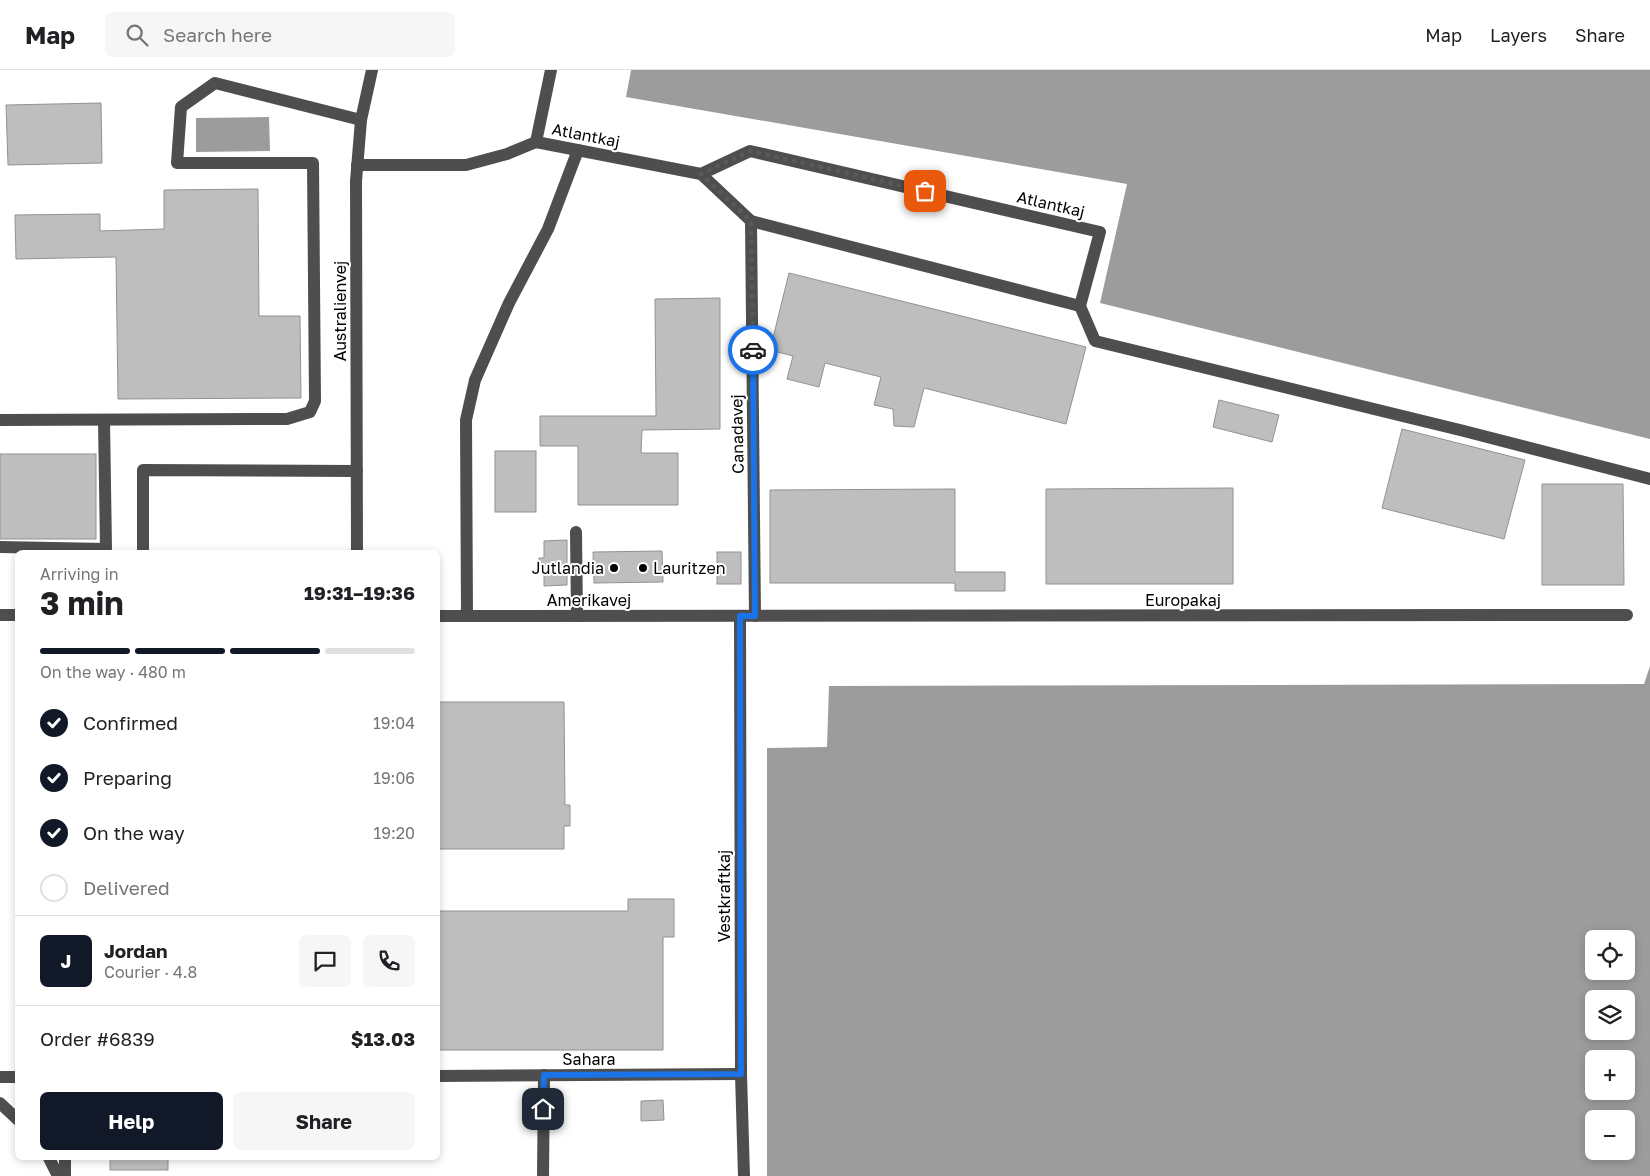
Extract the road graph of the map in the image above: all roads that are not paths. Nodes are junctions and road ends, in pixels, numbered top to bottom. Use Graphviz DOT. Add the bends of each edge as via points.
graph roads {
  1 [pos="372,70"];
  2 [pos="551,70"];
  3 [pos="361,120"];
  4 [pos="536,142"];
  5 [pos="578,150"];
  6 [pos="357,164"];
  7 [pos="701,174"];
  8 [pos="751,221"];
  9 [pos="1080,306"];
  10 [pos="0,420"];
  11 [pos="104,420"];
  12 [pos="357,471"];
  13 [pos="1650,479"];
  14 [pos="576,532"];
  15 [pos="0,547"];
  16 [pos="143,550"];
  17 [pos="357,550"];
  18 [pos="0,615"];
  19 [pos="15,615"];
  20 [pos="1628,615"];
  21 [pos="440,616"];
  22 [pos="467,616"];
  23 [pos="577,616"];
  24 [pos="740,616"];
  25 [pos="755,616"];
  26 [pos="741,1074"];
  27 [pos="544,1075"];
  28 [pos="440,1076"];
  29 [pos="0,1077"];
  30 [pos="15,1077"];
  31 [pos="0,1104"];
  32 [pos="15,1117"];
  33 [pos="51,1160"];
  34 [pos="65,1160"];
  35 [pos="58,1176"];
  36 [pos="65,1176"];
  37 [pos="543,1176"];
  38 [pos="744,1176"];
  1 -- 3 [label="street, Australienvej"];
  2 -- 4 [label="street, Atlantkaj"];
  3 -- 6 [label="street, Australienvej"];
  3 -- 11 [label="street" via="215,83 181,107 177,163 313,163 315,401 310,412 287,419"];
  4 -- 5 [label="street, Atlantkaj"];
  4 -- 6 [label="street" via="466,165"];
  5 -- 7 [label="street, Atlantkaj"];
  5 -- 22 [label="street" via="548,229 509,302 475,380 466,420"];
  6 -- 12 [label="street, Australienvej"];
  7 -- 8 [label="street"];
  7 -- 9 [label="street, Atlantkaj" via="750,151 1100,232"];
  8 -- 9 [label="street"];
  8 -- 25 [label="street, Canadavej"];
  9 -- 13 [label="street" via="1094,341"];
  10 -- 11 [label="street"];
  11 -- 15 [label="street" via="106,549"];
  12 -- 16 [label="street" via="143,470"];
  12 -- 17 [label="street, Australienvej"];
  14 -- 23 [label="street"];
  18 -- 19 [label="street"];
  20 -- 25 [label="street, Europakaj"];
  21 -- 22 [label="street, Amerikavej"];
  22 -- 23 [label="street, Amerikavej"];
  23 -- 24 [label="street, Amerikavej"];
  24 -- 25 [label="street, Europakaj"];
  24 -- 26 [label="street, Vestkraftkaj"];
  26 -- 27 [label="street, Sahara"];
  26 -- 38 [label="street, Vestkraftkaj"];
  27 -- 28 [label="street, Sahara"];
  27 -- 37 [label="street"];
  29 -- 30 [label="street"];
  31 -- 32 [label="street"];
  33 -- 35 [label="street"];
  34 -- 36 [label="street"];
}
